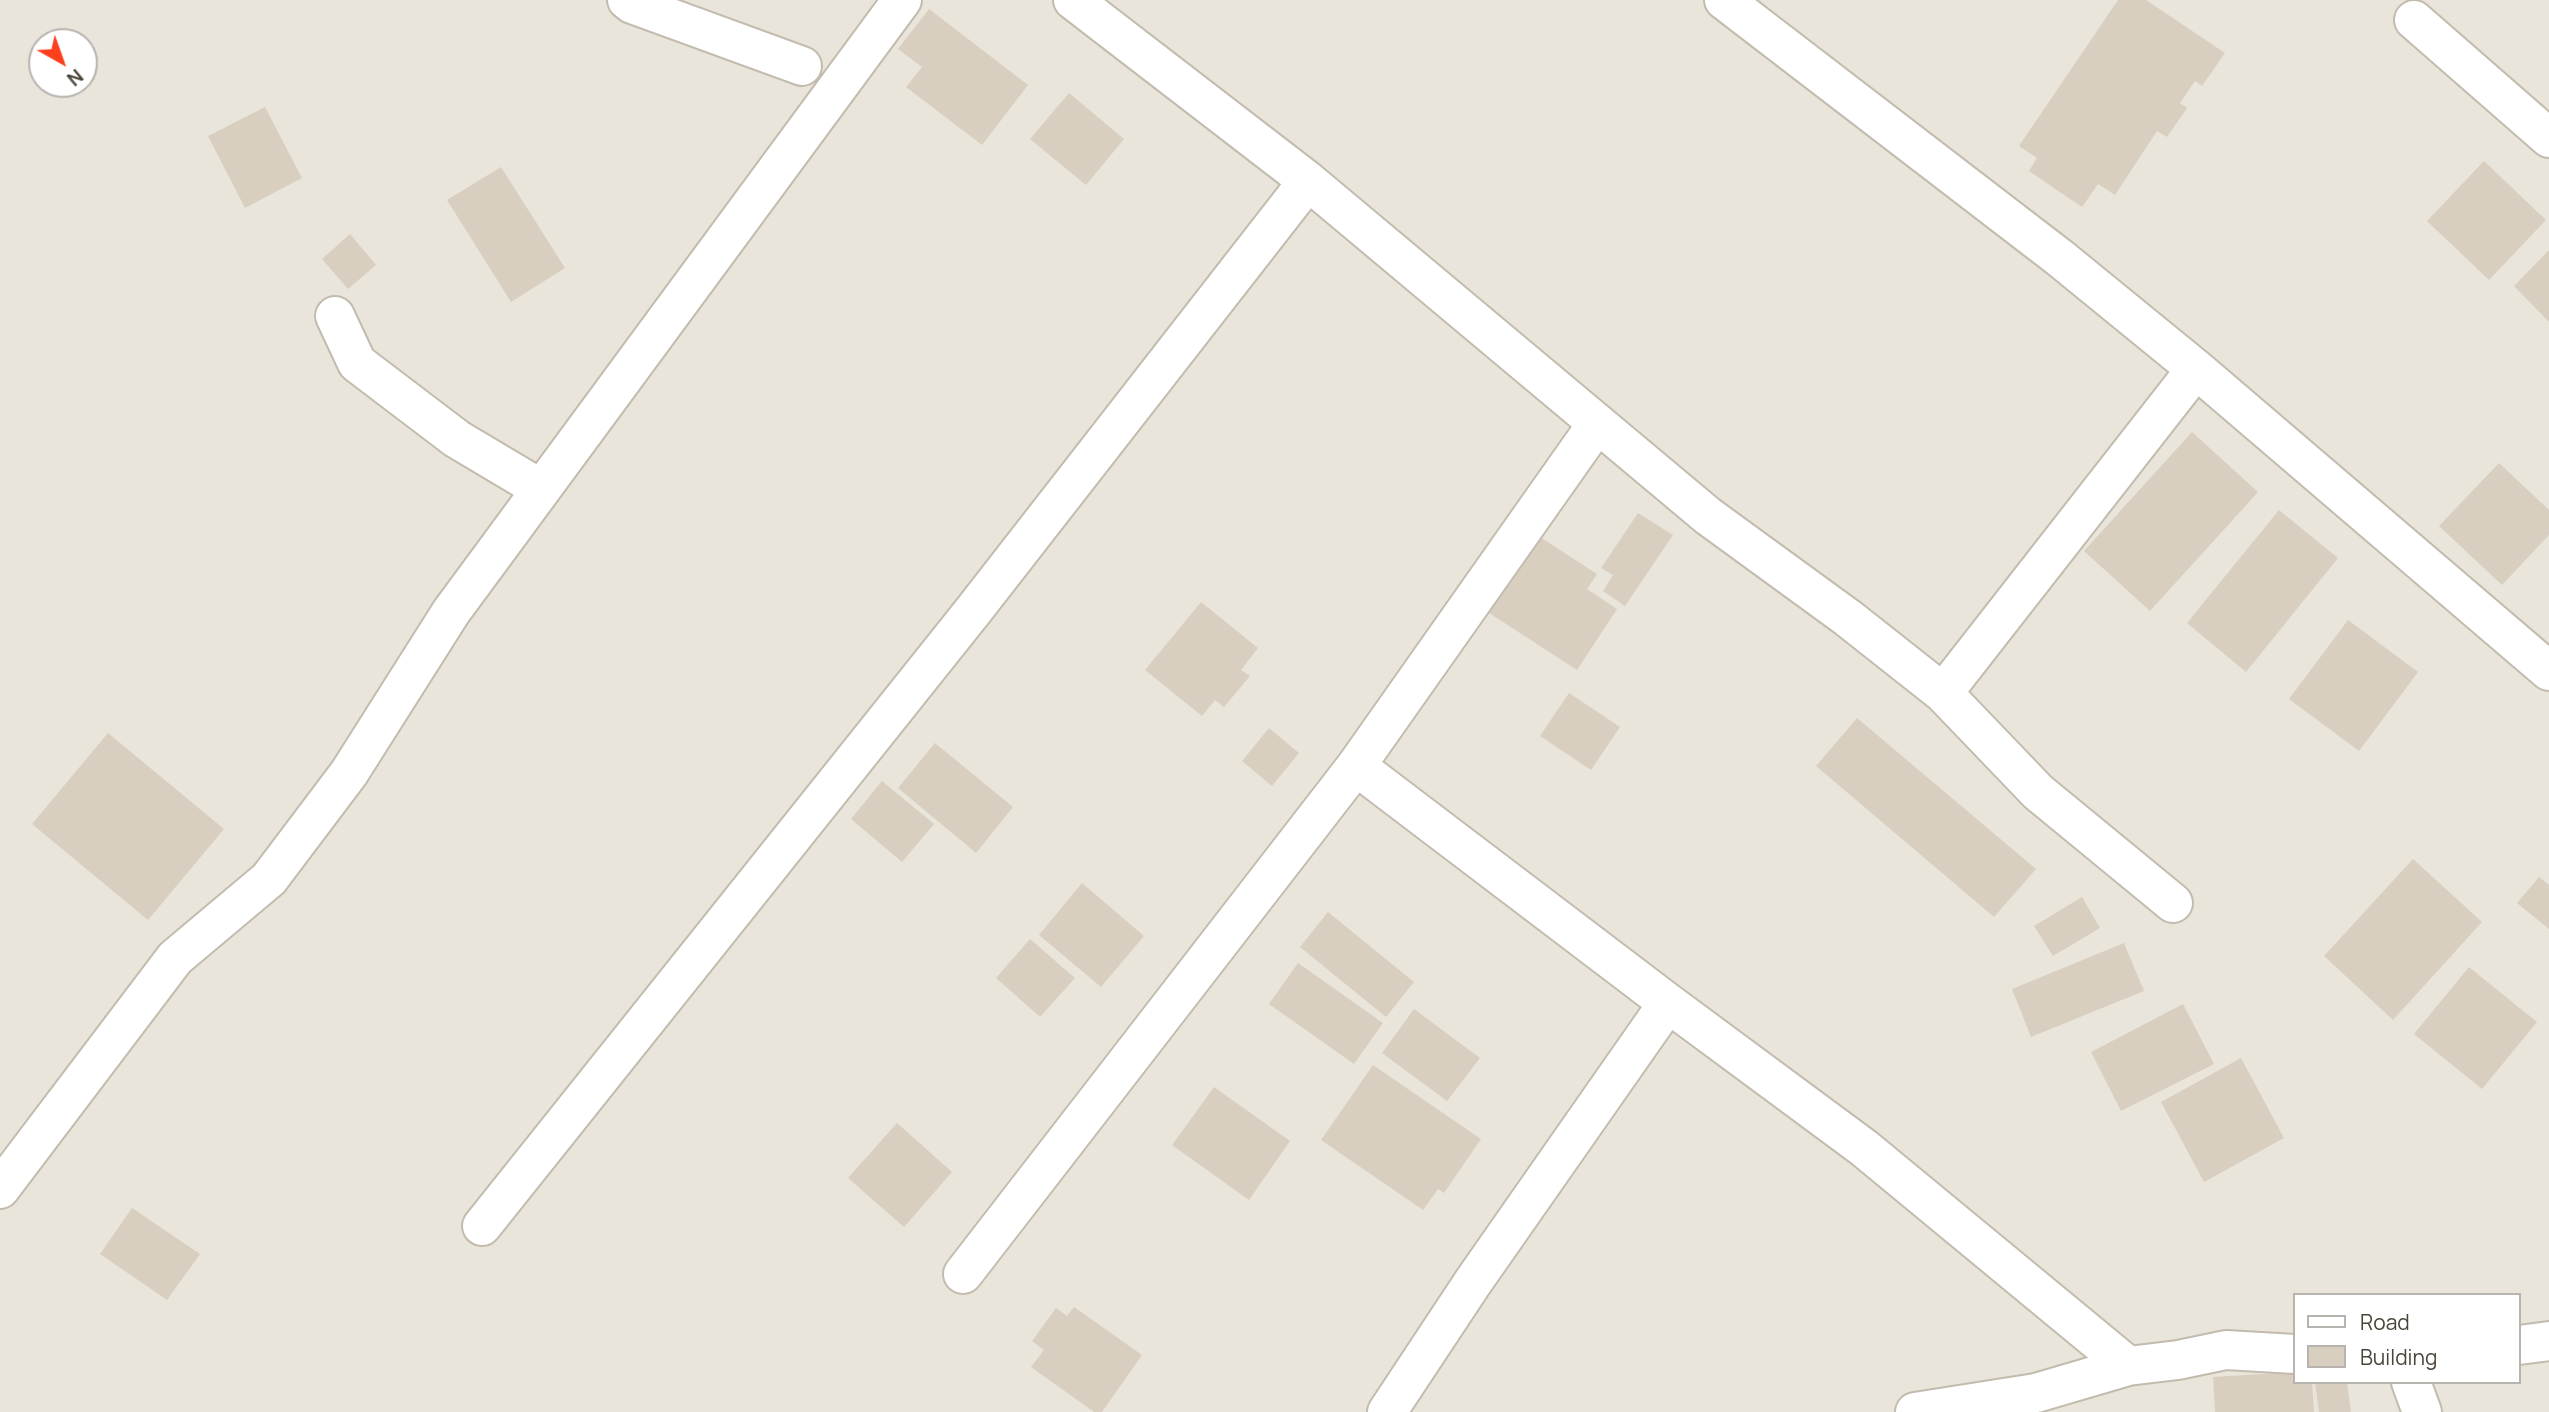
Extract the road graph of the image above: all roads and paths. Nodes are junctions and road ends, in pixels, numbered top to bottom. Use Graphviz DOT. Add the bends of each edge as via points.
graph roads {
  1 [pos="627,0"];
  2 [pos="902,0"];
  3 [pos="1073,0"];
  4 [pos="1724,0"];
  5 [pos="2414,20"];
  6 [pos="802,66"];
  7 [pos="2549,138"];
  8 [pos="1308,181"];
  9 [pos="335,316"];
  10 [pos="2196,369"];
  11 [pos="1597,424"];
  12 [pos="541,489"];
  13 [pos="2542,652"];
  14 [pos="1943,692"];
  15 [pos="1356,766"];
  16 [pos="2172,903"];
  17 [pos="1668,1003"];
  18 [pos="0,1189"];
  19 [pos="482,1226"];
  20 [pos="962,1274"];
  21 [pos="2549,1341"];
  22 [pos="2521,1345"];
  23 [pos="2294,1354"];
  24 [pos="2128,1366"];
  25 [pos="2413,1384"];
  26 [pos="2039,1403"];
  27 [pos="1387,1412"];
  28 [pos="1915,1412"];
  29 [pos="2422,1412"];
  1 -- 6 [label="street"];
  2 -- 12 [label="street"];
  3 -- 8 [label="street"];
  4 -- 10 [label="street" via="2060,258"];
  5 -- 7 [label="street"];
  8 -- 11 [label="street"];
  8 -- 19 [label="street" via="956,633"];
  9 -- 12 [label="street" via="357,363 457,439"];
  10 -- 13 [label="street"];
  10 -- 14 [label="street"];
  11 -- 14 [label="street" via="1708,516"];
  11 -- 15 [label="street"];
  12 -- 18 [label="street" via="451,612 349,773 270,878 175,958"];
  14 -- 16 [label="street" via="2038,792"];
  15 -- 17 [label="street"];
  15 -- 20 [label="street"];
  17 -- 24 [label="street" via="1864,1148"];
  17 -- 27 [label="street"];
  21 -- 22 [label="street"];
  23 -- 24 [label="street" via="2225,1350"];
  24 -- 26 [label="street"];
  25 -- 29 [label="street"];
  26 -- 28 [label="street"];
}
